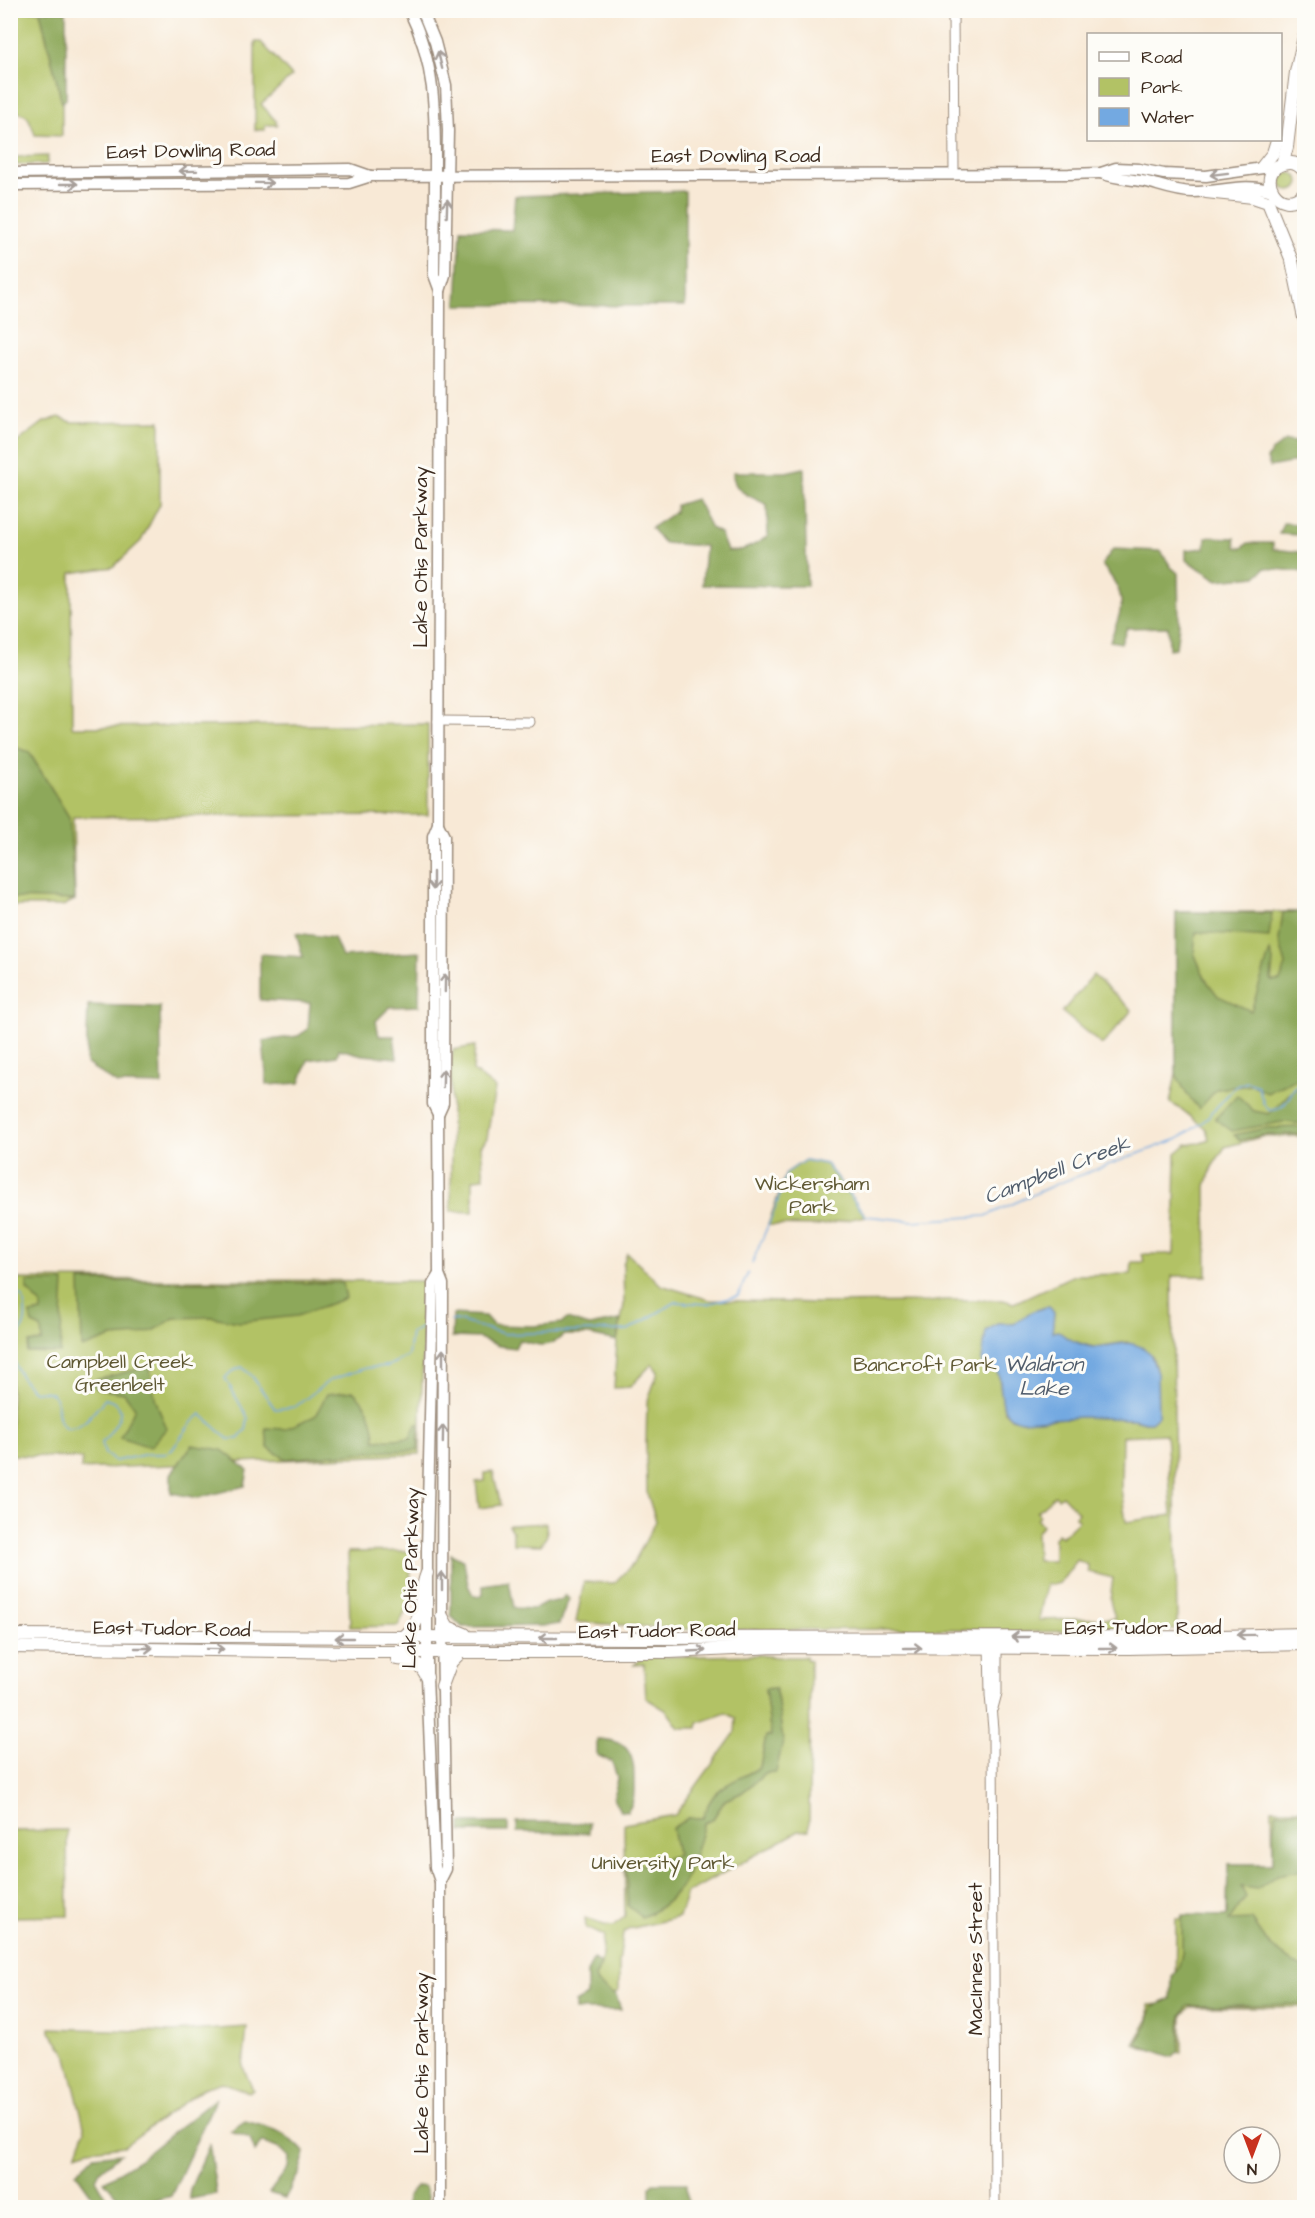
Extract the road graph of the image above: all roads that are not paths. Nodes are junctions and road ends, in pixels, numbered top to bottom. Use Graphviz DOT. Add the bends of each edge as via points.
graph roads {
  1 [pos="409,10"];
  2 [pos="422,10"];
  3 [pos="953,10"];
  4 [pos="1305,37"];
  5 [pos="1296,72"];
  6 [pos="1282,123"];
  7 [pos="1276,141"];
  8 [pos="1279,165"];
  9 [pos="1262,167"];
  10 [pos="1305,171"];
  11 [pos="10,173"];
  12 [pos="1101,173"];
  13 [pos="954,174"];
  14 [pos="371,176"];
  15 [pos="448,176"];
  16 [pos="435,177"];
  17 [pos="10,185"];
  18 [pos="1206,192"];
  19 [pos="1273,192"];
  20 [pos="1302,196"];
  21 [pos="1272,212"];
  22 [pos="440,291"];
  23 [pos="1305,318"];
  24 [pos="438,721"];
  25 [pos="530,722"];
  26 [pos="438,1333"];
  27 [pos="427,1573"];
  28 [pos="442,1616"];
  29 [pos="1305,1634"];
  30 [pos="10,1635"];
  31 [pos="402,1638"];
  32 [pos="428,1638"];
  33 [pos="442,1638"];
  34 [pos="478,1638"];
  35 [pos="72,1641"];
  36 [pos="993,1642"];
  37 [pos="1305,1644"];
  38 [pos="10,1647"];
  39 [pos="358,1652"];
  40 [pos="428,1652"];
  41 [pos="442,1652"];
  42 [pos="461,1652"];
  43 [pos="428,1677"];
  44 [pos="442,1686"];
  45 [pos="432,1784"];
  46 [pos="445,1818"];
  47 [pos="434,1826"];
  48 [pos="446,1869"];
  49 [pos="441,1881"];
  50 [pos="440,2208"];
  51 [pos="994,2208"];
  1 -- 16 [label="main road, Lake Otis Parkway" via="430,67 436,123"];
  15 -- 2 [label="main road, Lake Otis Parkway, one-way" via="446,85"];
  3 -- 13 [label="street"];
  4 -- 5 [label="main road"];
  5 -- 6 [label="main road"];
  5 -- 8 [label="main road" via="1290,134"];
  7 -- 9 [label="main road" via="1273,153"];
  8 -- 9 [label="main road, East Dowling Road"];
  8 -- 10 [label="main road" via="1293,163"];
  8 -- 19 [label="main road" via="1270,177"];
  9 -- 12 [label="main road, East Dowling Road, one-way" via="1206,176 1116,168"];
  14 -- 11 [label="main road, East Dowling Road, one-way" via="350,169"];
  12 -- 13 [label="main road, East Dowling Road"];
  12 -- 18 [label="main road, East Dowling Road" via="1178,191"];
  13 -- 15 [label="main road, East Dowling Road"];
  14 -- 16 [label="main road, East Dowling Road"];
  17 -- 14 [label="main road, East Dowling Road, one-way" via="349,183"];
  15 -- 16 [label="main road, East Dowling Road"];
  22 -- 15 [label="main road, Lake Otis Parkway, one-way" via="445,274"];
  16 -- 22 [label="main road, Lake Otis Parkway" via="434,274"];
  18 -- 19 [label="main road, East Dowling Road" via="1248,186"];
  18 -- 21 [label="main road" via="1253,197 1268,202"];
  19 -- 20 [label="main road" via="1284,200"];
  19 -- 21 [label="main road"];
  21 -- 23 [label="main road" via="1292,261"];
  22 -- 24 [label="main road, Lake Otis Parkway"];
  24 -- 25 [label="street"];
  24 -- 26 [label="main road, Lake Otis Parkway" via="438,824 433,836 433,1104 438,1114 439,1274 433,1284"];
  26 -- 27 [label="main road, Lake Otis Parkway"];
  28 -- 26 [label="main road, Lake Otis Parkway, one-way"];
  27 -- 31 [label="main road" via="418,1623"];
  27 -- 32 [label="main road, Lake Otis Parkway"];
  28 -- 33 [label="main road, Lake Otis Parkway"];
  28 -- 34 [label="main road" via="451,1629"];
  29 -- 36 [label="main road, East Tudor Road, one-way"];
  30 -- 35 [label="main road, East Tudor Road"];
  31 -- 32 [label="main road, East Tudor Road"];
  31 -- 35 [label="main road, East Tudor Road, one-way" via="100,1636 96,1640"];
  32 -- 33 [label="main road, East Tudor Road"];
  32 -- 40 [label="main road, Lake Otis Parkway"];
  33 -- 34 [label="main road, East Tudor Road"];
  33 -- 41 [label="main road, Lake Otis Parkway"];
  36 -- 34 [label="main road, East Tudor Road, one-way"];
  35 -- 38 [label="main road, East Tudor Road"];
  35 -- 39 [label="main road, East Tudor Road, one-way"];
  36 -- 37 [label="main road, East Tudor Road, one-way" via="1184,1647"];
  42 -- 36 [label="main road, East Tudor Road, one-way" via="670,1652"];
  36 -- 51 [label="street, MacInnes Street" via="990,1695"];
  39 -- 40 [label="main road, East Tudor Road"];
  39 -- 43 [label="main road" via="414,1661"];
  40 -- 41 [label="main road, East Tudor Road"];
  40 -- 43 [label="main road, Lake Otis Parkway"];
  41 -- 42 [label="main road, East Tudor Road"];
  41 -- 44 [label="main road, Lake Otis Parkway"];
  42 -- 44 [label="main road" via="451,1662"];
  43 -- 45 [label="main road, Lake Otis Parkway"];
  44 -- 46 [label="main road, Lake Otis Parkway"];
  45 -- 46 [label="main road" via="439,1812"];
  45 -- 47 [label="main road, Lake Otis Parkway"];
  46 -- 48 [label="main road, Lake Otis Parkway"];
  47 -- 48 [label="main road"];
  47 -- 49 [label="main road, Lake Otis Parkway" via="435,1867"];
  48 -- 49 [label="main road, Lake Otis Parkway"];
  49 -- 50 [label="main road, Lake Otis Parkway"];
}
